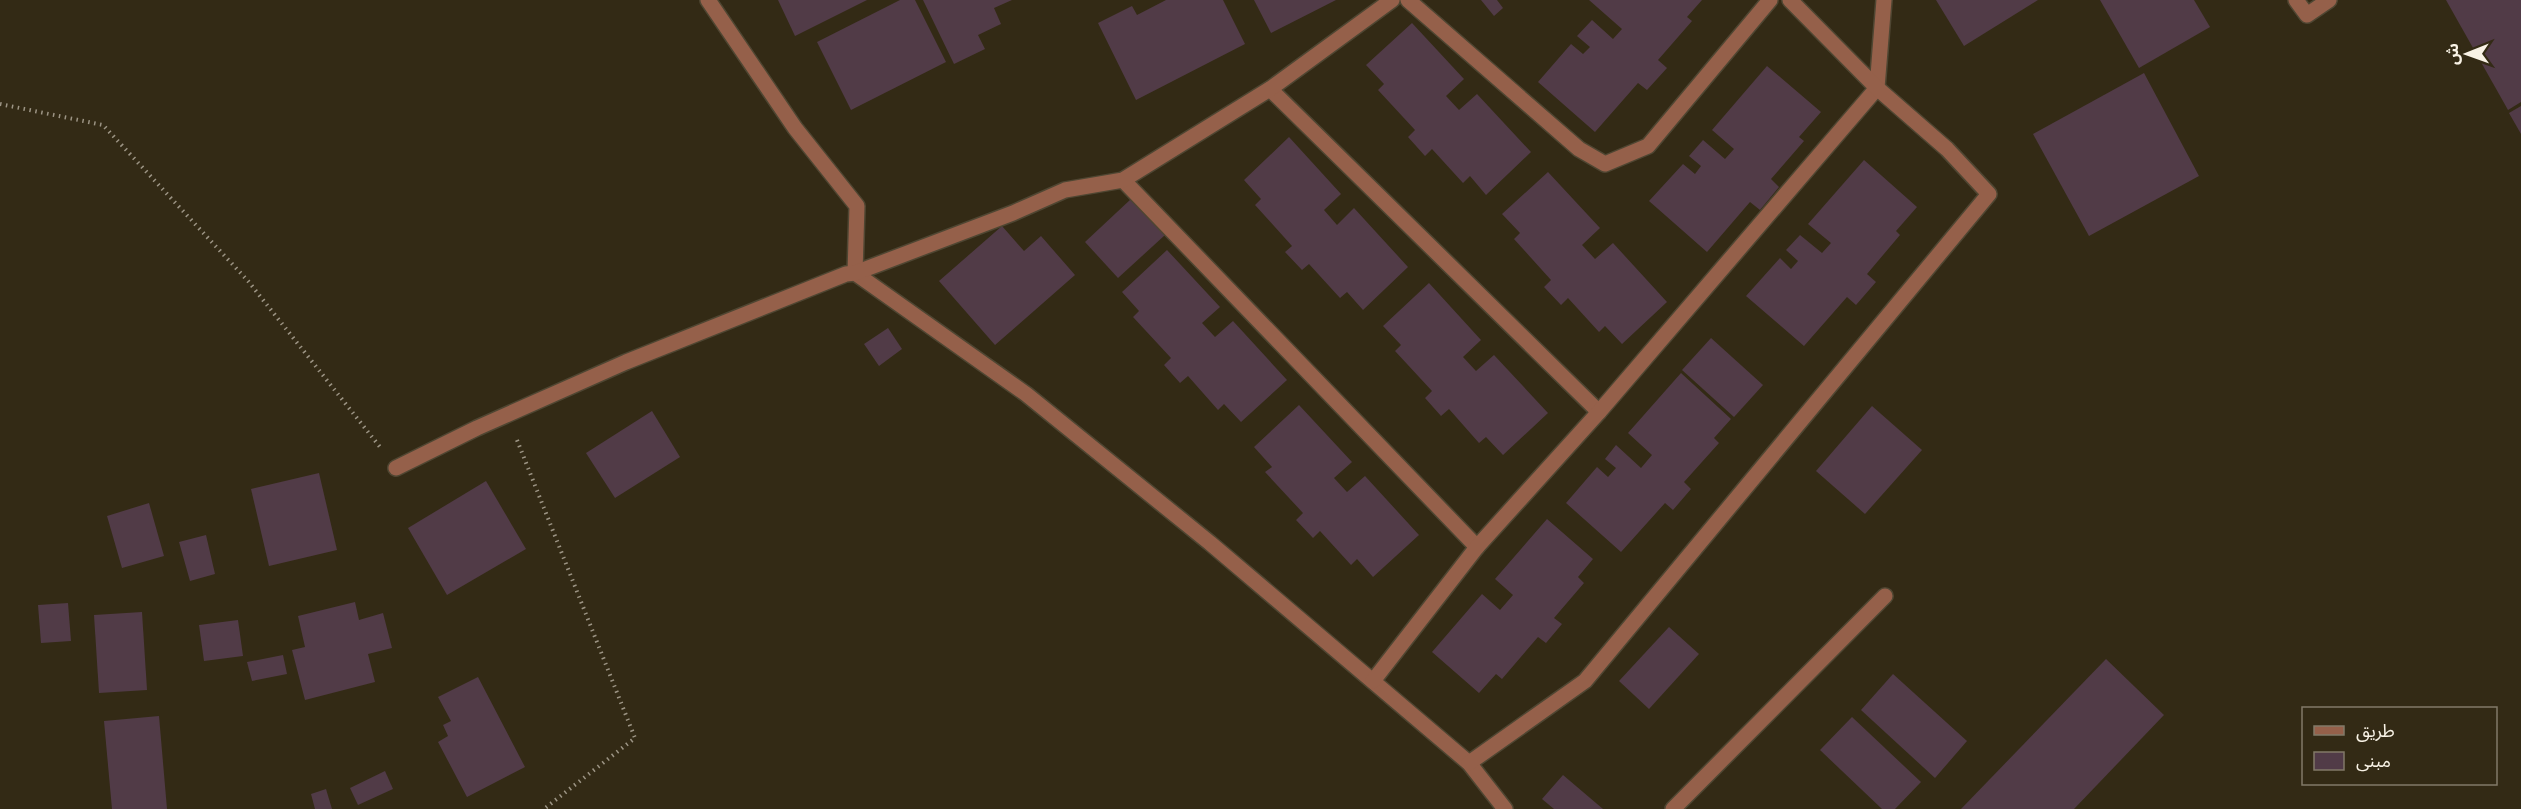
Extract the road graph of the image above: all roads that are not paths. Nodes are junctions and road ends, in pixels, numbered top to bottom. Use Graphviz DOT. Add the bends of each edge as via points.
graph roads {
  1 [pos="708,0"];
  2 [pos="1392,0"];
  3 [pos="1408,0"];
  4 [pos="1770,0"];
  5 [pos="1790,0"];
  6 [pos="1884,0"];
  7 [pos="2296,0"];
  8 [pos="2330,0"];
  9 [pos="1270,88"];
  10 [pos="1877,88"];
  11 [pos="1123,180"];
  12 [pos="855,273"];
  13 [pos="1599,412"];
  14 [pos="396,468"];
  15 [pos="1477,547"];
  16 [pos="1885,596"];
  17 [pos="1373,681"];
  18 [pos="1469,763"];
  19 [pos="1505,809"];
  20 [pos="1673,809"];
  1 -- 12 [label="street" via="795,128 857,206"];
  2 -- 9 [label="street"];
  3 -- 4 [label="street" via="1579,149 1605,164 1648,146"];
  5 -- 10 [label="street"];
  6 -- 10 [label="street"];
  7 -- 8 [label="street" via="2307,15"];
  9 -- 11 [label="street"];
  9 -- 13 [label="street"];
  10 -- 13 [label="street"];
  10 -- 18 [label="street" via="1947,149 1989,194 1585,681"];
  11 -- 12 [label="street" via="1065,190"];
  11 -- 15 [label="street"];
  12 -- 14 [label="street" via="626,362"];
  12 -- 17 [label="street" via="1026,394"];
  13 -- 15 [label="street"];
  15 -- 17 [label="street"];
  16 -- 20 [label="street"];
  17 -- 18 [label="street"];
  18 -- 19 [label="street"];
}
